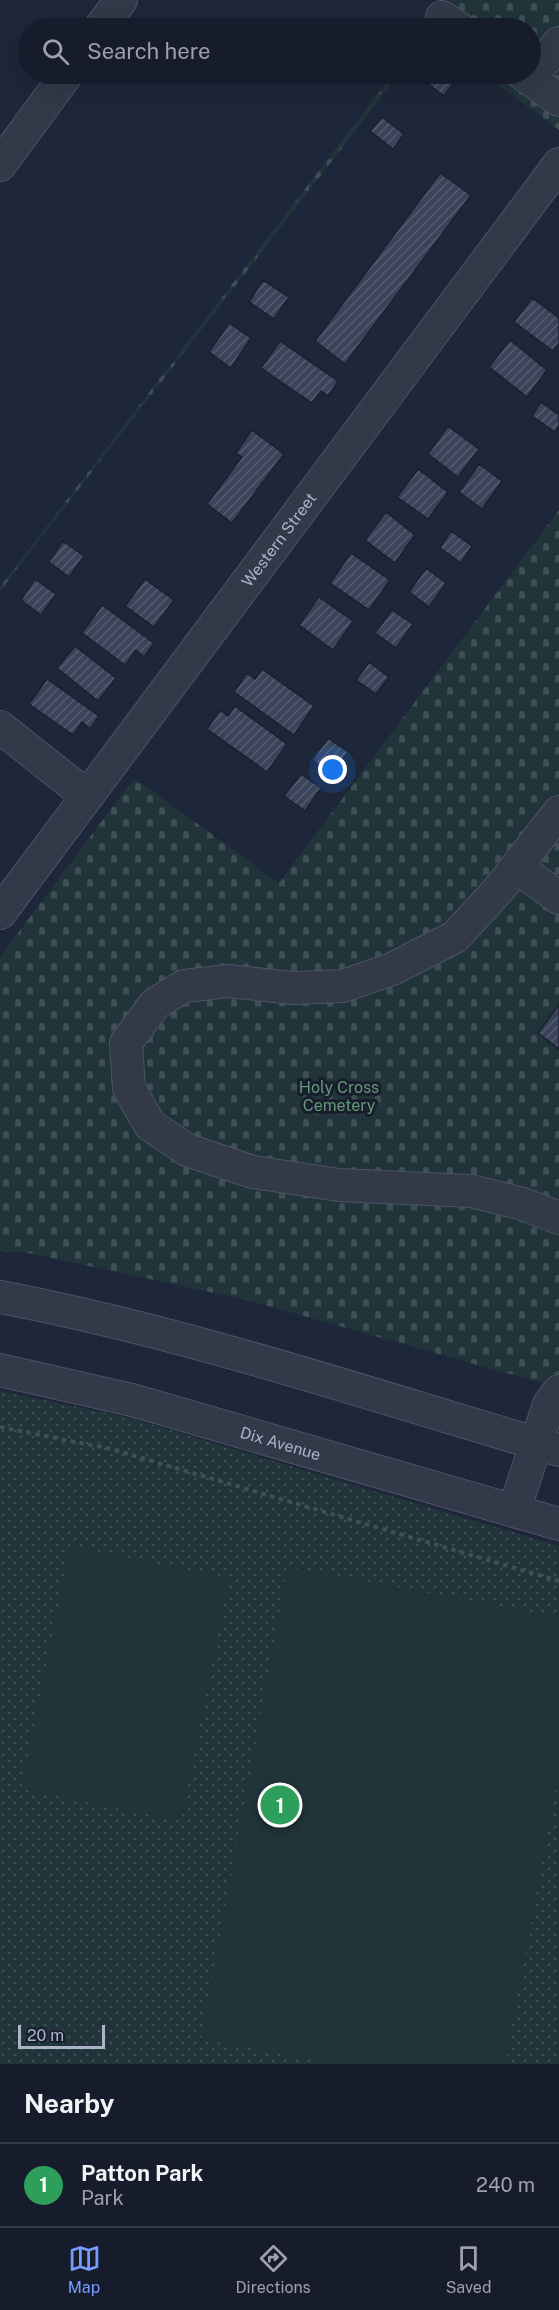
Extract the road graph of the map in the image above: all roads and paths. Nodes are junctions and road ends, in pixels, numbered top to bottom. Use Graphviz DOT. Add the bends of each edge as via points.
graph roads {
  1 [pos="121,0"];
  2 [pos="108,18"];
  3 [pos="559,43"];
  4 [pos="541,62"];
  5 [pos="60,84"];
  6 [pos="538,84"];
  7 [pos="559,100"];
  8 [pos="559,164"];
  9 [pos="0,165"];
  10 [pos="0,727"];
  11 [pos="87,796"];
  12 [pos="559,812"];
  13 [pos="517,867"];
  14 [pos="559,897"];
  15 [pos="0,913"];
  16 [pos="559,1218"];
  17 [pos="0,1298"];
  18 [pos="0,1370"];
  19 [pos="559,1390"];
  20 [pos="0,1427"];
  21 [pos="547,1447"];
  22 [pos="514,1511"];
  23 [pos="559,1524"];
  24 [pos="559,1581"];
  1 -- 2 [label="street"];
  3 -- 4 [label="street"];
  5 -- 9 [label="street"];
  6 -- 7 [label="street"];
  8 -- 11 [label="street, Western Street"];
  10 -- 11 [label="street"];
  11 -- 15 [label="street, Western Street"];
  12 -- 13 [label="street"];
  13 -- 14 [label="street"];
  13 -- 16 [label="street" via="455,937 392,969 343,986 293,988 228,981 184,986 155,1004 126,1043 129,1088 150,1125 187,1150 253,1172 339,1185 471,1191"];
  17 -- 21 [label="street" via="197,1344"];
  18 -- 22 [label="street, Dix Avenue" via="132,1400"];
  19 -- 21 [label="street" via="549,1404"];
  20 -- 24 [label="path" via="111,1449"];
  21 -- 22 [label="street"];
  22 -- 23 [label="street, Dix Avenue"];
}
